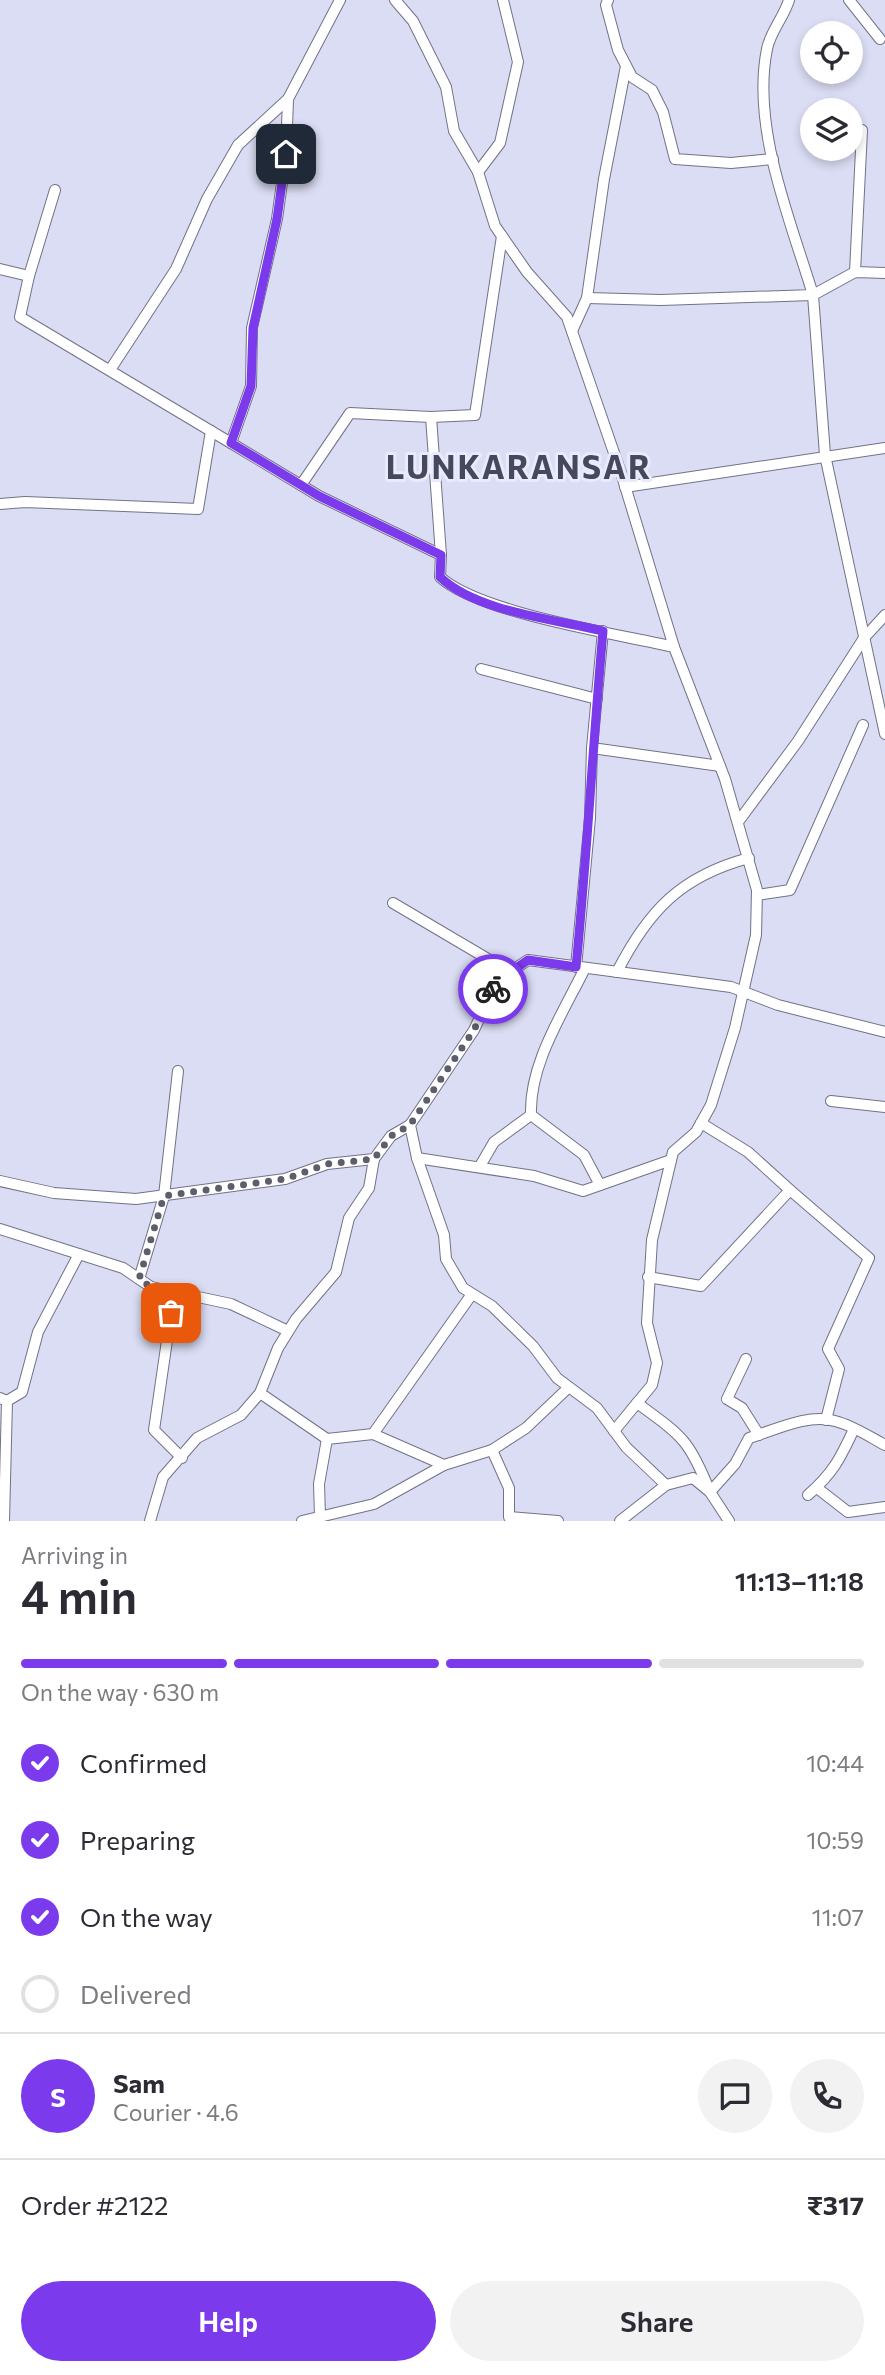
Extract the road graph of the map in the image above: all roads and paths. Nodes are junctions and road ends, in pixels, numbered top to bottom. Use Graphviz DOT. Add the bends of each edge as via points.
graph roads {
  1 [pos="340,0"];
  2 [pos="395,0"];
  3 [pos="503,0"];
  4 [pos="608,0"];
  5 [pos="789,0"];
  6 [pos="849,0"];
  7 [pos="880,39"];
  8 [pos="626,65"];
  9 [pos="288,99"];
  10 [pos="773,159"];
  11 [pos="860,161"];
  12 [pos="478,172"];
  13 [pos="55,190"];
  14 [pos="502,236"];
  15 [pos="0,269"];
  16 [pos="855,272"];
  17 [pos="885,274"];
  18 [pos="29,276"];
  19 [pos="814,295"];
  20 [pos="587,298"];
  21 [pos="572,331"];
  22 [pos="110,370"];
  23 [pos="431,417"];
  24 [pos="211,431"];
  25 [pos="231,443"];
  26 [pos="885,448"];
  27 [pos="825,456"];
  28 [pos="301,485"];
  29 [pos="625,487"];
  30 [pos="0,503"];
  31 [pos="441,555"];
  32 [pos="885,615"];
  33 [pos="603,631"];
  34 [pos="864,638"];
  35 [pos="674,647"];
  36 [pos="481,668"];
  37 [pos="597,699"];
  38 [pos="863,725"];
  39 [pos="885,734"];
  40 [pos="592,748"];
  41 [pos="719,766"];
  42 [pos="738,822"];
  43 [pos="749,858"];
  44 [pos="757,895"];
  45 [pos="393,903"];
  46 [pos="581,967"];
  47 [pos="510,972"];
  48 [pos="617,972"];
  49 [pos="744,992"];
  50 [pos="885,1032"];
  51 [pos="178,1071"];
  52 [pos="831,1101"];
  53 [pos="885,1107"];
  54 [pos="531,1115"];
  55 [pos="701,1123"];
  56 [pos="410,1125"];
  57 [pos="417,1157"];
  58 [pos="374,1159"];
  59 [pos="671,1160"];
  60 [pos="480,1166"];
  61 [pos="0,1181"];
  62 [pos="600,1185"];
  63 [pos="790,1190"];
  64 [pos="164,1196"];
  65 [pos="0,1229"];
  66 [pos="79,1254"];
  67 [pos="648,1277"];
  68 [pos="139,1279"];
  69 [pos="151,1287"];
  70 [pos="472,1294"];
  71 [pos="288,1331"];
  72 [pos="746,1359"];
  73 [pos="568,1388"];
  74 [pos="260,1393"];
  75 [pos="4,1400"];
  76 [pos="637,1403"];
  77 [pos="826,1420"];
  78 [pos="854,1429"];
  79 [pos="614,1431"];
  80 [pos="373,1434"];
  81 [pos="759,1435"];
  82 [pos="327,1439"];
  83 [pos="885,1446"];
  84 [pos="492,1450"];
  85 [pos="182,1458"];
  86 [pos="443,1465"];
  87 [pos="666,1485"];
  88 [pos="710,1492"];
  89 [pos="885,1507"];
  90 [pos="320,1516"];
  91 [pos="509,1519"];
  92 [pos="4,1521"];
  93 [pos="150,1521"];
  94 [pos="302,1521"];
  95 [pos="558,1521"];
  96 [pos="620,1521"];
  97 [pos="729,1521"];
  1 -- 9 [label="street"];
  2 -- 12 [label="street" via="413,21 446,88 454,131"];
  3 -- 12 [label="street" via="518,62 500,143"];
  4 -- 8 [label="street" via="618,50"];
  5 -- 10 [label="street" via="767,48 765,109"];
  6 -- 7 [label="street"];
  8 -- 10 [label="street" via="632,77 652,90 676,159 731,163"];
  8 -- 20 [label="street"];
  9 -- 22 [label="street" via="238,145 207,199 176,269"];
  9 -- 25 [label="street" via="277,219 253,328 251,386"];
  10 -- 19 [label="street"];
  11 -- 16 [label="street"];
  12 -- 14 [label="street"];
  13 -- 18 [label="street"];
  14 -- 21 [label="street" via="567,317"];
  14 -- 23 [label="street" via="475,415"];
  15 -- 18 [label="street"];
  16 -- 17 [label="street"];
  16 -- 19 [label="street"];
  18 -- 22 [label="street" via="20,317"];
  19 -- 20 [label="street"];
  19 -- 27 [label="street"];
  20 -- 21 [label="street"];
  21 -- 29 [label="street"];
  22 -- 24 [label="street"];
  23 -- 28 [label="street" via="350,413"];
  23 -- 31 [label="street"];
  24 -- 25 [label="street"];
  24 -- 30 [label="street" via="198,509"];
  25 -- 28 [label="street"];
  26 -- 27 [label="street"];
  27 -- 29 [label="street"];
  27 -- 34 [label="street"];
  28 -- 31 [label="street"];
  29 -- 35 [label="street"];
  31 -- 33 [label="street" via="440,577 453,589 501,607"];
  32 -- 34 [label="street"];
  33 -- 35 [label="street"];
  33 -- 37 [label="street"];
  34 -- 39 [label="street"];
  34 -- 42 [label="street" via="798,741"];
  35 -- 41 [label="street"];
  36 -- 37 [label="street"];
  37 -- 40 [label="street"];
  38 -- 44 [label="street" via="790,890"];
  40 -- 41 [label="street"];
  40 -- 46 [label="street"];
  41 -- 42 [label="street"];
  42 -- 43 [label="street"];
  43 -- 44 [label="street"];
  43 -- 48 [label="street" via="716,868 675,892 638,931"];
  44 -- 49 [label="street" via="756,935"];
  45 -- 47 [label="street"];
  46 -- 47 [label="street" via="528,960"];
  46 -- 48 [label="street"];
  46 -- 54 [label="street" via="531,1094"];
  47 -- 56 [label="street" via="498,981 474,1030"];
  48 -- 49 [label="street"];
  49 -- 50 [label="street"];
  49 -- 55 [label="street" via="711,1105"];
  51 -- 64 [label="street"];
  52 -- 53 [label="street"];
  54 -- 60 [label="street" via="494,1142"];
  54 -- 62 [label="street" via="584,1155"];
  55 -- 59 [label="street"];
  55 -- 63 [label="street" via="748,1152"];
  56 -- 57 [label="street"];
  56 -- 58 [label="street" via="391,1136"];
  57 -- 60 [label="street"];
  57 -- 70 [label="street" via="440,1222 446,1259 463,1288"];
  58 -- 64 [label="street" via="327,1164 285,1179"];
  58 -- 71 [label="street" via="369,1188 349,1218 336,1272"];
  59 -- 62 [label="street"];
  59 -- 67 [label="street"];
  60 -- 62 [label="street" via="583,1191"];
  61 -- 64 [label="street" via="54,1193 136,1199"];
  63 -- 67 [label="street" via="701,1286"];
  63 -- 77 [label="street" via="869,1258 828,1349 839,1369"];
  64 -- 68 [label="street"];
  65 -- 66 [label="street"];
  66 -- 68 [label="street" via="123,1268"];
  66 -- 75 [label="street" via="38,1332 22,1392"];
  67 -- 76 [label="street" via="647,1323 656,1363 652,1385"];
  68 -- 69 [label="street"];
  69 -- 71 [label="street" via="232,1304"];
  69 -- 85 [label="street" via="171,1313 154,1430"];
  70 -- 73 [label="street" via="492,1306 525,1338"];
  70 -- 80 [label="street"];
  71 -- 74 [label="street"];
  72 -- 81 [label="street" via="727,1399 742,1408"];
  73 -- 79 [label="street" via="597,1408"];
  73 -- 84 [label="street" via="526,1428"];
  74 -- 82 [label="street"];
  74 -- 85 [label="street" via="241,1415 197,1438"];
  75 -- 92 [label="street"];
  76 -- 79 [label="street"];
  76 -- 88 [label="street" via="682,1436"];
  77 -- 78 [label="street"];
  77 -- 81 [label="street"];
  78 -- 83 [label="street"];
  78 -- 89 [label="street" via="842,1459 812,1492 848,1512"];
  79 -- 87 [label="street"];
  80 -- 82 [label="street"];
  80 -- 86 [label="street"];
  81 -- 88 [label="street" via="749,1438 735,1464"];
  82 -- 90 [label="street" via="319,1484"];
  84 -- 86 [label="street"];
  84 -- 91 [label="street" via="509,1488"];
  85 -- 93 [label="street" via="163,1478"];
  86 -- 90 [label="street" via="374,1504"];
  87 -- 88 [label="street" via="694,1478"];
  87 -- 96 [label="street"];
  88 -- 97 [label="street"];
  90 -- 94 [label="street"];
  91 -- 95 [label="street"];
}
